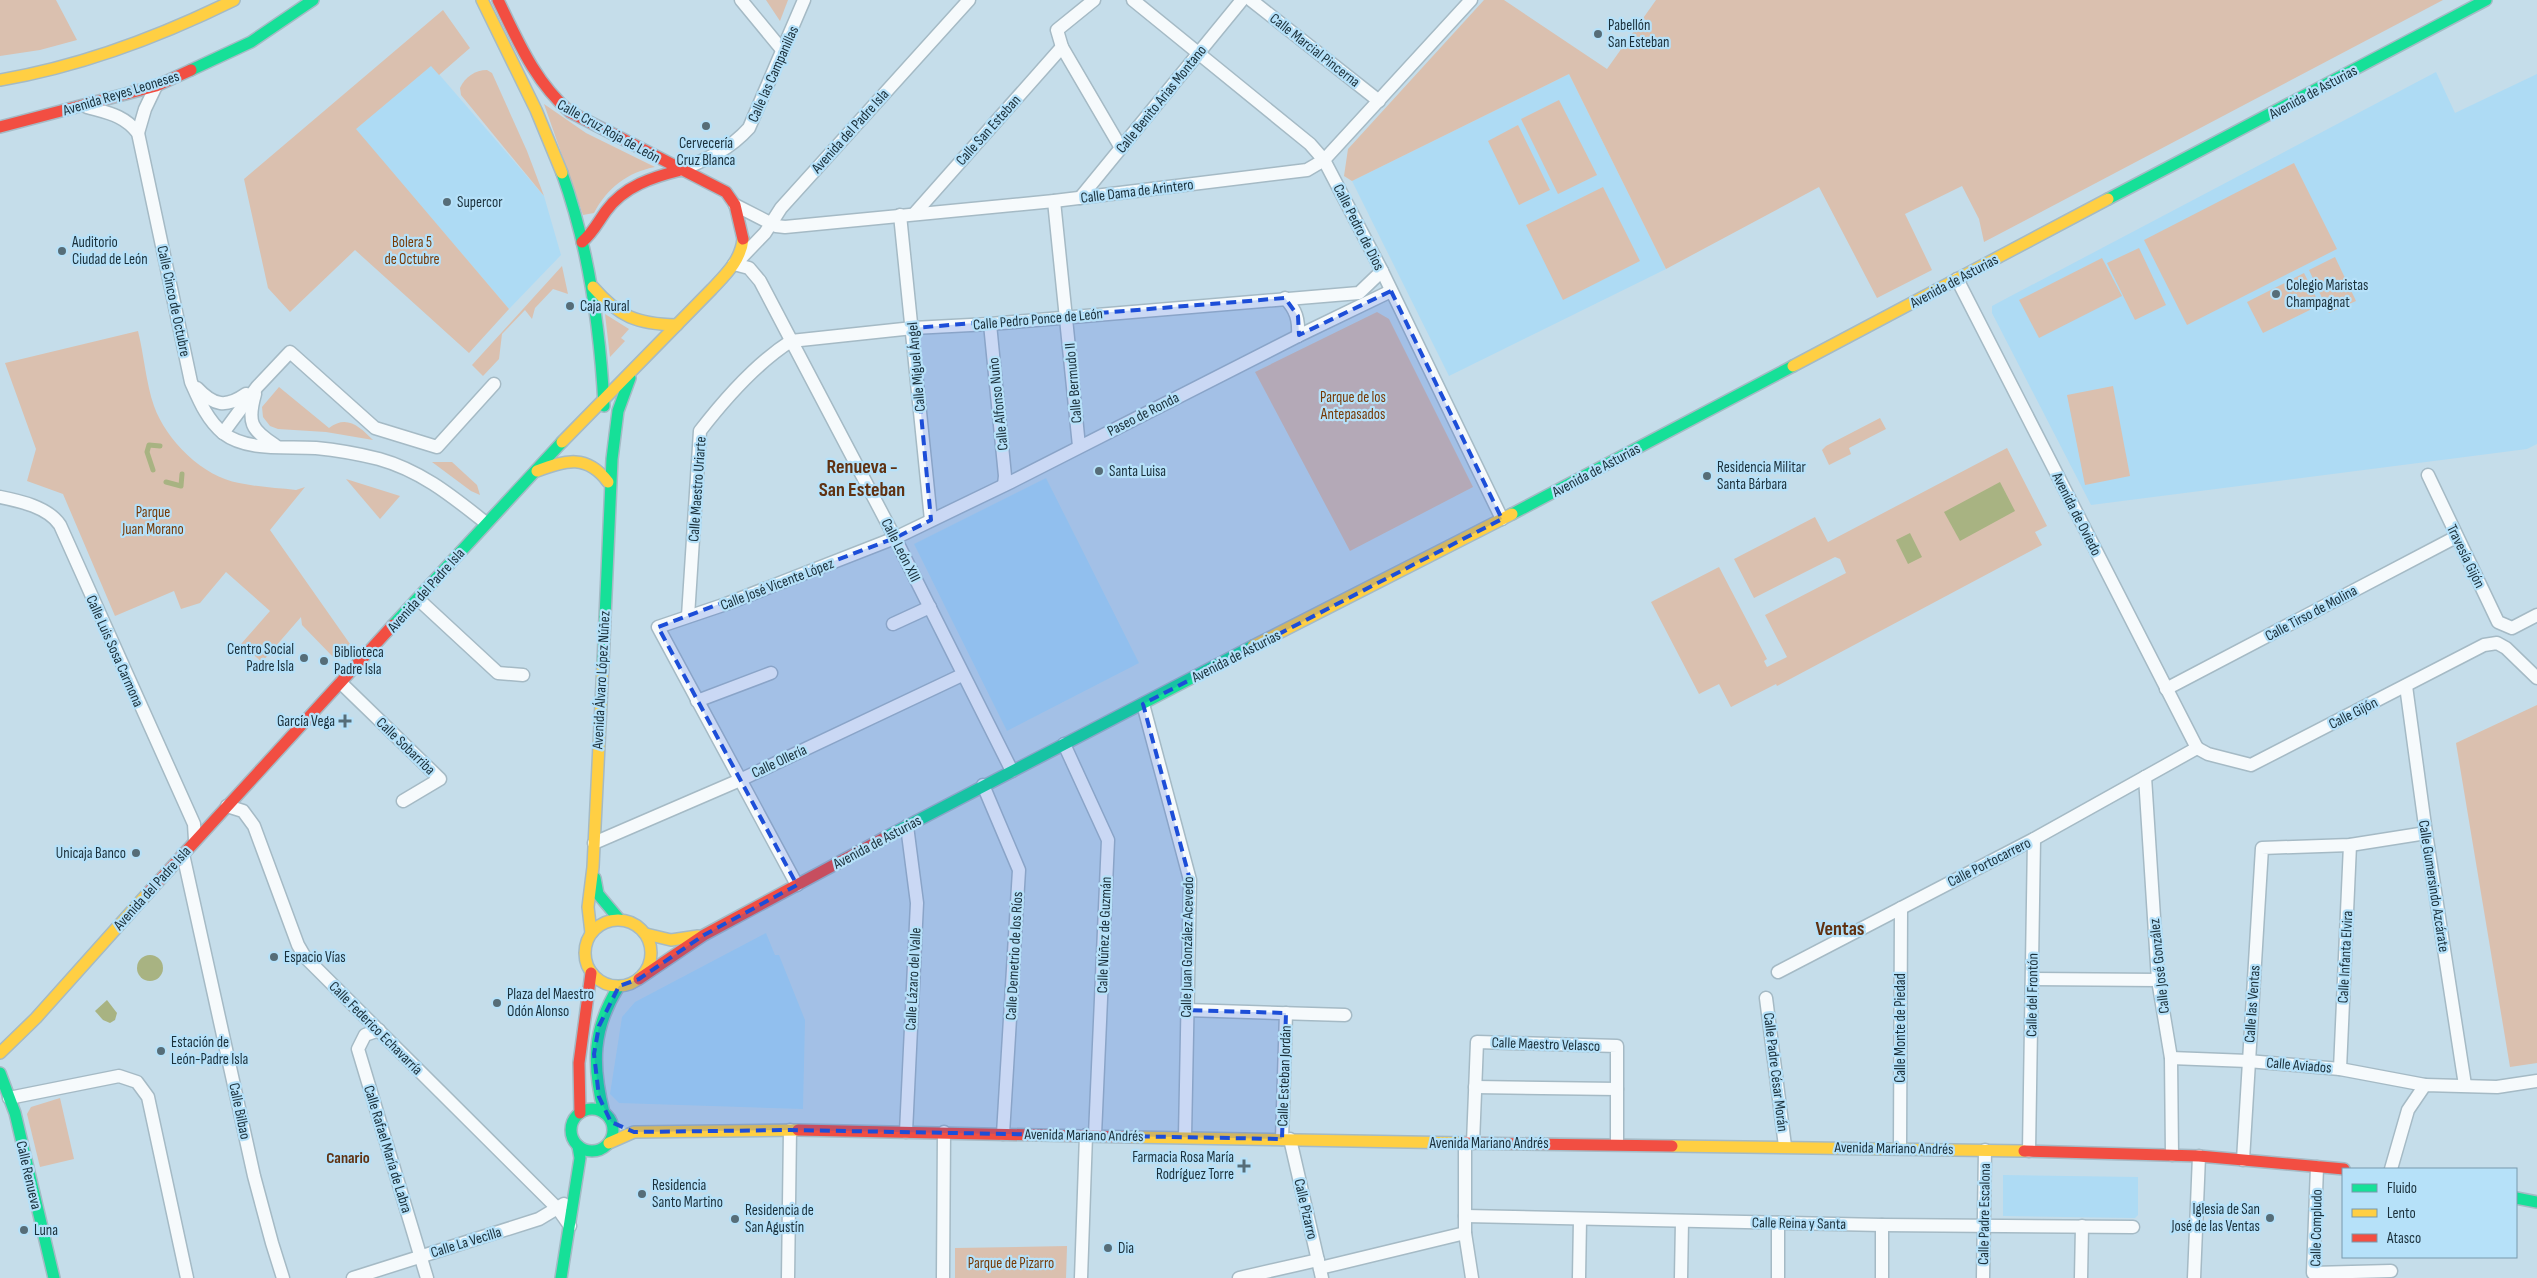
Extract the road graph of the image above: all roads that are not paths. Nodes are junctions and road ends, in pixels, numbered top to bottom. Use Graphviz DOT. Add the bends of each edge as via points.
graph roads {
  1 [pos="234,0"];
  2 [pos="313,0"];
  3 [pos="482,0"];
  4 [pos="498,0"];
  5 [pos="741,0"];
  6 [pos="804,0"];
  7 [pos="968,0"];
  8 [pos="1094,0"];
  9 [pos="1133,0"];
  10 [pos="1242,0"];
  11 [pos="1251,0"];
  12 [pos="1470,0"];
  13 [pos="2486,0"];
  14 [pos="1062,47"];
  15 [pos="783,51"];
  16 [pos="1199,52"];
  17 [pos="0,80"];
  18 [pos="156,86"];
  19 [pos="1378,101"];
  20 [pos="83,106"];
  21 [pos="0,127"];
  22 [pos="138,132"];
  23 [pos="1121,148"];
  24 [pos="1324,160"];
  25 [pos="681,170"];
  26 [pos="1080,198"];
  27 [pos="1054,201"];
  28 [pos="735,205"];
  29 [pos="915,213"];
  30 [pos="900,214"];
  31 [pos="771,223"];
  32 [pos="582,242"];
  33 [pos="734,264"];
  34 [pos="1382,271"];
  35 [pos="1957,280"];
  36 [pos="593,287"];
  37 [pos="1391,291"];
  38 [pos="1285,298"];
  39 [pos="1067,318"];
  40 [pos="990,324"];
  41 [pos="677,325"];
  42 [pos="913,328"];
  43 [pos="1298,336"];
  44 [pos="791,341"];
  45 [pos="638,366"];
  46 [pos="191,382"];
  47 [pos="494,384"];
  48 [pos="257,387"];
  49 [pos="604,400"];
  50 [pos="223,433"];
  51 [pos="276,446"];
  52 [pos="1079,446"];
  53 [pos="531,474"];
  54 [pos="2428,475"];
  55 [pos="1004,485"];
  56 [pos="609,487"];
  57 [pos="0,497"];
  58 [pos="1502,519"];
  59 [pos="931,520"];
  60 [pos="486,524"];
  61 [pos="2456,537"];
  62 [pos="895,538"];
  63 [pos="418,599"];
  64 [pos="930,607"];
  65 [pos="2537,615"];
  66 [pos="688,616"];
  67 [pos="893,624"];
  68 [pos="771,673"];
  69 [pos="523,675"];
  70 [pos="962,675"];
  71 [pos="2537,678"];
  72 [pos="341,683"];
  73 [pos="2406,686"];
  74 [pos="2166,689"];
  75 [pos="697,701"];
  76 [pos="1143,704"];
  77 [pos="1064,744"];
  78 [pos="2197,748"];
  79 [pos="1012,771"];
  80 [pos="2145,777"];
  81 [pos="740,780"];
  82 [pos="983,785"];
  83 [pos="403,801"];
  84 [pos="227,806"];
  85 [pos="907,826"];
  86 [pos="2426,833"];
  87 [pos="2034,839"];
  88 [pos="195,840"];
  89 [pos="594,843"];
  90 [pos="2350,846"];
  91 [pos="183,854"];
  92 [pos="593,867"];
  93 [pos="796,885"];
  94 [pos="1901,908"];
  95 [pos="619,919"];
  96 [pos="591,933"];
  97 [pos="646,934"];
  98 [pos="704,935"];
  99 [pos="1778,972"];
  100 [pos="591,973"];
  101 [pos="638,979"];
  102 [pos="2033,980"];
  103 [pos="2158,980"];
  104 [pos="619,986"];
  105 [pos="1766,998"];
  106 [pos="1186,1010"];
  107 [pos="1286,1013"];
  108 [pos="1345,1016"];
  109 [pos="379,1030"];
  110 [pos="0,1053"];
  111 [pos="2170,1058"];
  112 [pos="2248,1061"];
  113 [pos="2340,1069"];
  114 [pos="0,1073"];
  115 [pos="2537,1081"];
  116 [pos="2425,1085"];
  117 [pos="2466,1085"];
  118 [pos="1475,1087"];
  119 [pos="1617,1089"];
  120 [pos="9,1098"];
  121 [pos="580,1113"];
  122 [pos="604,1113"];
  123 [pos="611,1122"];
  124 [pos="790,1130"];
  125 [pos="634,1132"];
  126 [pos="906,1132"];
  127 [pos="944,1132"];
  128 [pos="1003,1134"];
  129 [pos="1091,1135"];
  130 [pos="1185,1137"];
  131 [pos="1286,1139"];
  132 [pos="609,1143"];
  133 [pos="1469,1143"];
  134 [pos="1617,1144"];
  135 [pos="578,1146"];
  136 [pos="1785,1146"];
  137 [pos="1900,1148"];
  138 [pos="1985,1150"];
  139 [pos="2028,1151"];
  140 [pos="594,1152"];
  141 [pos="2172,1155"];
  142 [pos="2198,1156"];
  143 [pos="2243,1160"];
  144 [pos="2318,1167"];
  145 [pos="2391,1168"];
  146 [pos="2342,1169"];
  147 [pos="577,1177"];
  148 [pos="574,1197"];
  149 [pos="2517,1198"];
  150 [pos="2537,1202"];
  151 [pos="558,1209"];
  152 [pos="1465,1216"];
  153 [pos="1580,1219"];
  154 [pos="1682,1221"];
  155 [pos="1778,1223"];
  156 [pos="1882,1225"];
  157 [pos="570,1226"];
  158 [pos="1983,1226"];
  159 [pos="2082,1226"];
  160 [pos="2133,1227"];
  161 [pos="1464,1233"];
  162 [pos="421,1257"];
  163 [pos="1320,1269"];
  164 [pos="2392,1271"];
  165 [pos="54,1278"];
  166 [pos="187,1278"];
  167 [pos="284,1278"];
  168 [pos="353,1278"];
  169 [pos="427,1278"];
  170 [pos="561,1278"];
  171 [pos="788,1278"];
  172 [pos="943,1278"];
  173 [pos="1081,1278"];
  174 [pos="1239,1278"];
  175 [pos="1472,1278"];
  176 [pos="1579,1278"];
  177 [pos="1681,1278"];
  178 [pos="1778,1278"];
  179 [pos="1882,1278"];
  180 [pos="1983,1278"];
  181 [pos="2081,1278"];
  182 [pos="2194,1278"];
  1 -- 17 [label="main road" via="181,26 98,58"];
  2 -- 18 [label="main road, Avenida Reyes Leoneses" via="251,42"];
  3 -- 32 [label="main road, Calle Cruz Roja de León" via="552,147"];
  4 -- 25 [label="main road, Calle Cruz Roja de León" via="541,84 553,100"];
  5 -- 15 [label="street"];
  6 -- 15 [label="street, Calle las Campanillas"];
  7 -- 31 [label="street, Avenida del Padre Isla"];
  8 -- 14 [label="street" via="1058,30"];
  9 -- 16 [label="street, Calle Pedro de Dios"];
  10 -- 16 [label="street, Calle Benito Arias Montano"];
  11 -- 19 [label="street, Calle Marcial Pincerna"];
  12 -- 19 [label="street, Calle Dama de Arintero"];
  13 -- 35 [label="main road, Avenida de Asturias"];
  14 -- 23 [label="street"];
  14 -- 29 [label="street, Calle San Esteban"];
  15 -- 25 [label="street, Calle las Campanillas" via="749,128 735,144"];
  16 -- 23 [label="street, Calle Benito Arias Montano"];
  16 -- 24 [label="street, Calle Pedro de Dios" via="1310,144"];
  18 -- 20 [label="main road, Avenida Reyes Leoneses"];
  18 -- 22 [label="street, Calle Cinco de Octubre"];
  19 -- 24 [label="street, Calle Dama de Arintero"];
  20 -- 21 [label="main road, Avenida Reyes Leoneses"];
  20 -- 22 [label="street" via="116,114 129,121"];
  22 -- 46 [label="street, Calle Cinco de Octubre"];
  23 -- 26 [label="street, Calle Benito Arias Montano"];
  24 -- 26 [label="street, Calle Dama de Arintero" via="1307,170"];
  24 -- 34 [label="street, Calle Pedro de Dios"];
  25 -- 28 [label="main road, Calle Cruz Roja de León" via="726,192"];
  25 -- 32 [label="main road" via="631,186 608,208"];
  26 -- 27 [label="street, Calle Dama de Arintero"];
  27 -- 29 [label="street, Calle Dama de Arintero"];
  27 -- 39 [label="street, Calle Bermudo II"];
  28 -- 31 [label="street, Calle Dama de Arintero"];
  28 -- 33 [label="main road, Avenida del Padre Isla" via="743,235 742,249"];
  29 -- 30 [label="street, Calle Dama de Arintero"];
  30 -- 31 [label="street, Calle Dama de Arintero" via="785,227"];
  30 -- 42 [label="street, Calle Miguel Ángel"];
  31 -- 33 [label="street, Avenida del Padre Isla"];
  32 -- 36 [label="main road, Calle Cruz Roja de León"];
  33 -- 41 [label="main road, Avenida del Padre Isla"];
  33 -- 44 [label="street, Calle León XIII" via="744,265 756,275"];
  34 -- 37 [label="street, Calle Pedro de Dios"];
  34 -- 38 [label="street, Calle Pedro Ponce de León" via="1359,293"];
  35 -- 58 [label="main road, Avenida de Asturias"];
  35 -- 74 [label="street, Avenida de Oviedo"];
  36 -- 41 [label="main road, Calle Cruz Roja de León" via="608,305 628,319 649,325"];
  36 -- 49 [label="main road, Calle Cruz Roja de León"];
  37 -- 43 [label="street, Paseo de Ronda"];
  37 -- 58 [label="street, Calle Pedro de Dios"];
  38 -- 39 [label="street, Calle Pedro Ponce de León"];
  38 -- 43 [label="street" via="1298,316"];
  39 -- 40 [label="street, Calle Pedro Ponce de León"];
  39 -- 52 [label="street, Calle Bermudo II"];
  40 -- 42 [label="street, Calle Pedro Ponce de León"];
  40 -- 55 [label="street, Calle Alfonso Nuño"];
  41 -- 45 [label="main road, Avenida del Padre Isla"];
  42 -- 44 [label="street, Calle Pedro Ponce de León"];
  42 -- 59 [label="street, Calle Miguel Ángel"];
  43 -- 52 [label="street, Paseo de Ronda"];
  44 -- 62 [label="street, Calle León XIII"];
  44 -- 66 [label="street, Calle Maestro Uriarte" via="776,350 700,431"];
  45 -- 49 [label="main road, Avenida del Padre Isla"];
  45 -- 56 [label="main road, Avenida Álvaro López Núñez" via="625,389 618,411"];
  46 -- 48 [label="street" via="209,400 220,403 234,402"];
  46 -- 50 [label="street, Calle Cinco de Octubre" via="202,407"];
  47 -- 48 [label="street" via="437,447 375,428 290,352"];
  48 -- 50 [label="street"];
  48 -- 51 [label="street" via="250,411 251,421 257,434"];
  49 -- 53 [label="main road, Avenida del Padre Isla"];
  49 -- 56 [label="main road, Avenida Álvaro López Núñez"];
  50 -- 51 [label="street, Calle Cinco de Octubre" via="240,442"];
  51 -- 60 [label="street, Calle Cinco de Octubre" via="317,448 406,468 434,483"];
  52 -- 55 [label="street, Paseo de Ronda"];
  53 -- 56 [label="main road" via="568,461 581,462 595,467"];
  53 -- 60 [label="main road, Avenida del Padre Isla"];
  54 -- 61 [label="street, Travesía Gijón"];
  55 -- 59 [label="street, Paseo de Ronda"];
  56 -- 89 [label="main road, Avenida Álvaro López Núñez"];
  57 -- 88 [label="street, Calle Luis Sosa Carmona" via="42,510 60,525 194,824"];
  58 -- 76 [label="main road, Avenida de Asturias"];
  59 -- 62 [label="street, Paseo de Ronda"];
  60 -- 63 [label="main road, Avenida del Padre Isla"];
  61 -- 65 [label="street, Travesía Gijón" via="2498,622 2512,628"];
  61 -- 74 [label="street, Calle Tirso de Molina"];
  62 -- 64 [label="street, Calle León XIII"];
  62 -- 66 [label="street, Calle José Vicente López"];
  63 -- 69 [label="street" via="498,673"];
  63 -- 72 [label="main road, Avenida del Padre Isla"];
  64 -- 67 [label="street"];
  64 -- 70 [label="street, Calle León XIII"];
  66 -- 75 [label="street, Calle José Vicente López" via="658,627"];
  68 -- 75 [label="street"];
  70 -- 79 [label="street, Calle León XIII"];
  70 -- 81 [label="street, Calle Ollería"];
  71 -- 73 [label="street, Calle Gijón" via="2497,643 2484,645"];
  72 -- 83 [label="street, Calle Sobarriba" via="440,779"];
  72 -- 84 [label="main road, Avenida del Padre Isla"];
  73 -- 78 [label="street, Calle Gijón" via="2251,765"];
  73 -- 86 [label="street, Calle Gumersindo Azcárate"];
  74 -- 78 [label="street, Avenida de Oviedo"];
  75 -- 81 [label="street"];
  76 -- 77 [label="main road, Avenida de Asturias"];
  76 -- 106 [label="street, Calle Juan González Acevedo" via="1190,880"];
  77 -- 79 [label="main road, Avenida de Asturias"];
  77 -- 129 [label="street, Calle Núñez de Guzmán" via="1108,840"];
  78 -- 80 [label="street, Calle Portocarrero"];
  79 -- 82 [label="main road, Avenida de Asturias"];
  80 -- 87 [label="street, Calle Portocarrero"];
  80 -- 103 [label="street, Calle José González"];
  81 -- 89 [label="street, Calle Ollería"];
  81 -- 93 [label="street"];
  82 -- 85 [label="main road, Avenida de Asturias"];
  82 -- 128 [label="street, Calle Demetrio de los Ríos" via="1019,870"];
  84 -- 88 [label="main road, Avenida del Padre Isla"];
  84 -- 109 [label="street, Calle Federico Echavarría" via="243,811 254,826 305,957"];
  85 -- 93 [label="main road, Avenida de Asturias"];
  85 -- 126 [label="street, Calle Lázaro del Valle" via="917,903"];
  86 -- 90 [label="street"];
  86 -- 117 [label="street, Calle Gumersindo Azcárate"];
  87 -- 94 [label="street, Calle Portocarrero"];
  87 -- 102 [label="street, Calle del Frontón"];
  88 -- 91 [label="main road, Avenida del Padre Isla"];
  89 -- 92 [label="main road, Avenida Álvaro López Núñez"];
  90 -- 112 [label="street, Calle las Ventas" via="2262,848"];
  90 -- 113 [label="street, Calle Infanta Elvira"];
  91 -- 110 [label="main road, Avenida del Padre Isla" via="36,1018"];
  91 -- 167 [label="street, Calle Bilbao" via="254,1176"];
  92 -- 95 [label="main road, Avenida Álvaro López Núñez" via="598,894"];
  92 -- 96 [label="main road, Avenida Álvaro López Núñez" via="588,907"];
  93 -- 98 [label="main road, Avenida de Asturias"];
  94 -- 99 [label="street, Calle Portocarrero"];
  94 -- 137 [label="street, Calle Monte de Piedad"];
  95 -- 96 [label="main road" via="604,923"];
  95 -- 97 [label="main road" via="639,926"];
  96 -- 100 [label="main road" via="584,953"];
  97 -- 98 [label="main road, Avenida de Asturias" via="671,940"];
  97 -- 101 [label="main road" via="652,953 646,972"];
  98 -- 101 [label="main road, Avenida de Asturias"];
  100 -- 104 [label="main road" via="604,982"];
  100 -- 121 [label="main road" via="579,1062"];
  101 -- 104 [label="main road"];
  102 -- 103 [label="street"];
  102 -- 139 [label="street, Calle del Frontón"];
  103 -- 111 [label="street, Calle José González"];
  104 -- 122 [label="main road" via="604,1012 595,1040 594,1068"];
  105 -- 136 [label="street, Calle Padre César Morán"];
  106 -- 107 [label="street"];
  106 -- 130 [label="street, Calle Juan González Acevedo"];
  107 -- 108 [label="street"];
  107 -- 131 [label="street, Calle Esteban Jordán"];
  109 -- 151 [label="street, Calle Federico Echavarría"];
  109 -- 162 [label="street, Calle Rafael María de Labra" via="365,1035 358,1049"];
  111 -- 112 [label="street, Calle Aviados"];
  111 -- 141 [label="street, Calle José González"];
  112 -- 113 [label="street, Calle Aviados"];
  112 -- 143 [label="street, Calle las Ventas"];
  113 -- 116 [label="street, Calle Aviados"];
  114 -- 120 [label="main road, Calle Renueva"];
  115 -- 117 [label="street, Calle Aviados" via="2496,1087"];
  116 -- 117 [label="street, Calle Aviados"];
  116 -- 145 [label="street" via="2408,1110"];
  118 -- 119 [label="street"];
  118 -- 119 [label="street, Calle Maestro Velasco" via="1477,1042 1617,1046"];
  118 -- 133 [label="street, Calle Maestro Velasco"];
  119 -- 134 [label="street, Calle Maestro Velasco"];
  120 -- 165 [label="main road, Calle Renueva"];
  120 -- 166 [label="street" via="119,1076 137,1082 148,1097"];
  121 -- 122 [label="main road" via="592,1109"];
  121 -- 135 [label="main road" via="570,1129"];
  122 -- 123 [label="main road"];
  123 -- 125 [label="main road, Avenida Mariano Andrés"];
  123 -- 132 [label="main road" via="613,1129"];
  124 -- 125 [label="main road, Avenida Mariano Andrés"];
  124 -- 126 [label="main road, Avenida Mariano Andrés"];
  124 -- 171 [label="street"];
  125 -- 132 [label="main road, Avenida Mariano Andrés"];
  126 -- 127 [label="main road, Avenida Mariano Andrés"];
  127 -- 128 [label="main road, Avenida Mariano Andrés"];
  127 -- 172 [label="street"];
  128 -- 129 [label="main road, Avenida Mariano Andrés"];
  129 -- 130 [label="main road, Avenida Mariano Andrés"];
  129 -- 173 [label="street, Calle Núñez de Guzmán"];
  130 -- 131 [label="main road, Avenida Mariano Andrés"];
  131 -- 133 [label="main road, Avenida Mariano Andrés"];
  131 -- 163 [label="street, Calle Pizarro"];
  132 -- 140 [label="main road"];
  133 -- 134 [label="main road, Avenida Mariano Andrés"];
  133 -- 152 [label="street, Calle Maestro Velasco"];
  134 -- 136 [label="main road, Avenida Mariano Andrés"];
  135 -- 140 [label="main road"];
  135 -- 147 [label="main road"];
  136 -- 137 [label="main road, Avenida Mariano Andrés"];
  137 -- 138 [label="main road, Avenida Mariano Andrés"];
  138 -- 139 [label="main road, Avenida Mariano Andrés"];
  138 -- 158 [label="street, Calle Padre Escalona"];
  139 -- 141 [label="main road, Avenida Mariano Andrés"];
  140 -- 147 [label="main road"];
  141 -- 142 [label="main road, Avenida Mariano Andrés"];
  142 -- 143 [label="main road, Avenida Mariano Andrés"];
  142 -- 182 [label="street"];
  143 -- 144 [label="main road, Avenida Mariano Andrés"];
  144 -- 146 [label="main road, Avenida Mariano Andrés"];
  144 -- 164 [label="street, Calle Compludo" via="2313,1273"];
  147 -- 148 [label="main road"];
  148 -- 151 [label="street, Calle La Vecilla"];
  148 -- 157 [label="main road"];
  149 -- 150 [label="main road"];
  151 -- 157 [label="street, Calle Federico Echavarría"];
  151 -- 162 [label="street, Calle La Vecilla" via="539,1219"];
  152 -- 153 [label="street, Calle Reina y Santa"];
  152 -- 161 [label="street, Calle Maestro Velasco"];
  153 -- 154 [label="street, Calle Reina y Santa"];
  153 -- 176 [label="street"];
  154 -- 155 [label="street, Calle Reina y Santa"];
  154 -- 177 [label="street"];
  155 -- 156 [label="street, Calle Reina y Santa"];
  155 -- 178 [label="street"];
  156 -- 158 [label="street, Calle Reina y Santa"];
  156 -- 179 [label="street"];
  157 -- 170 [label="main road"];
  158 -- 159 [label="street, Calle Reina y Santa"];
  158 -- 180 [label="street, Calle Padre Escalona"];
  159 -- 160 [label="street, Calle Reina y Santa"];
  159 -- 181 [label="street"];
  161 -- 163 [label="street"];
  161 -- 175 [label="street, Calle Maestro Velasco"];
  162 -- 168 [label="street, Calle La Vecilla"];
  162 -- 169 [label="street, Calle Rafael María de Labra"];
  163 -- 174 [label="street"];
}
